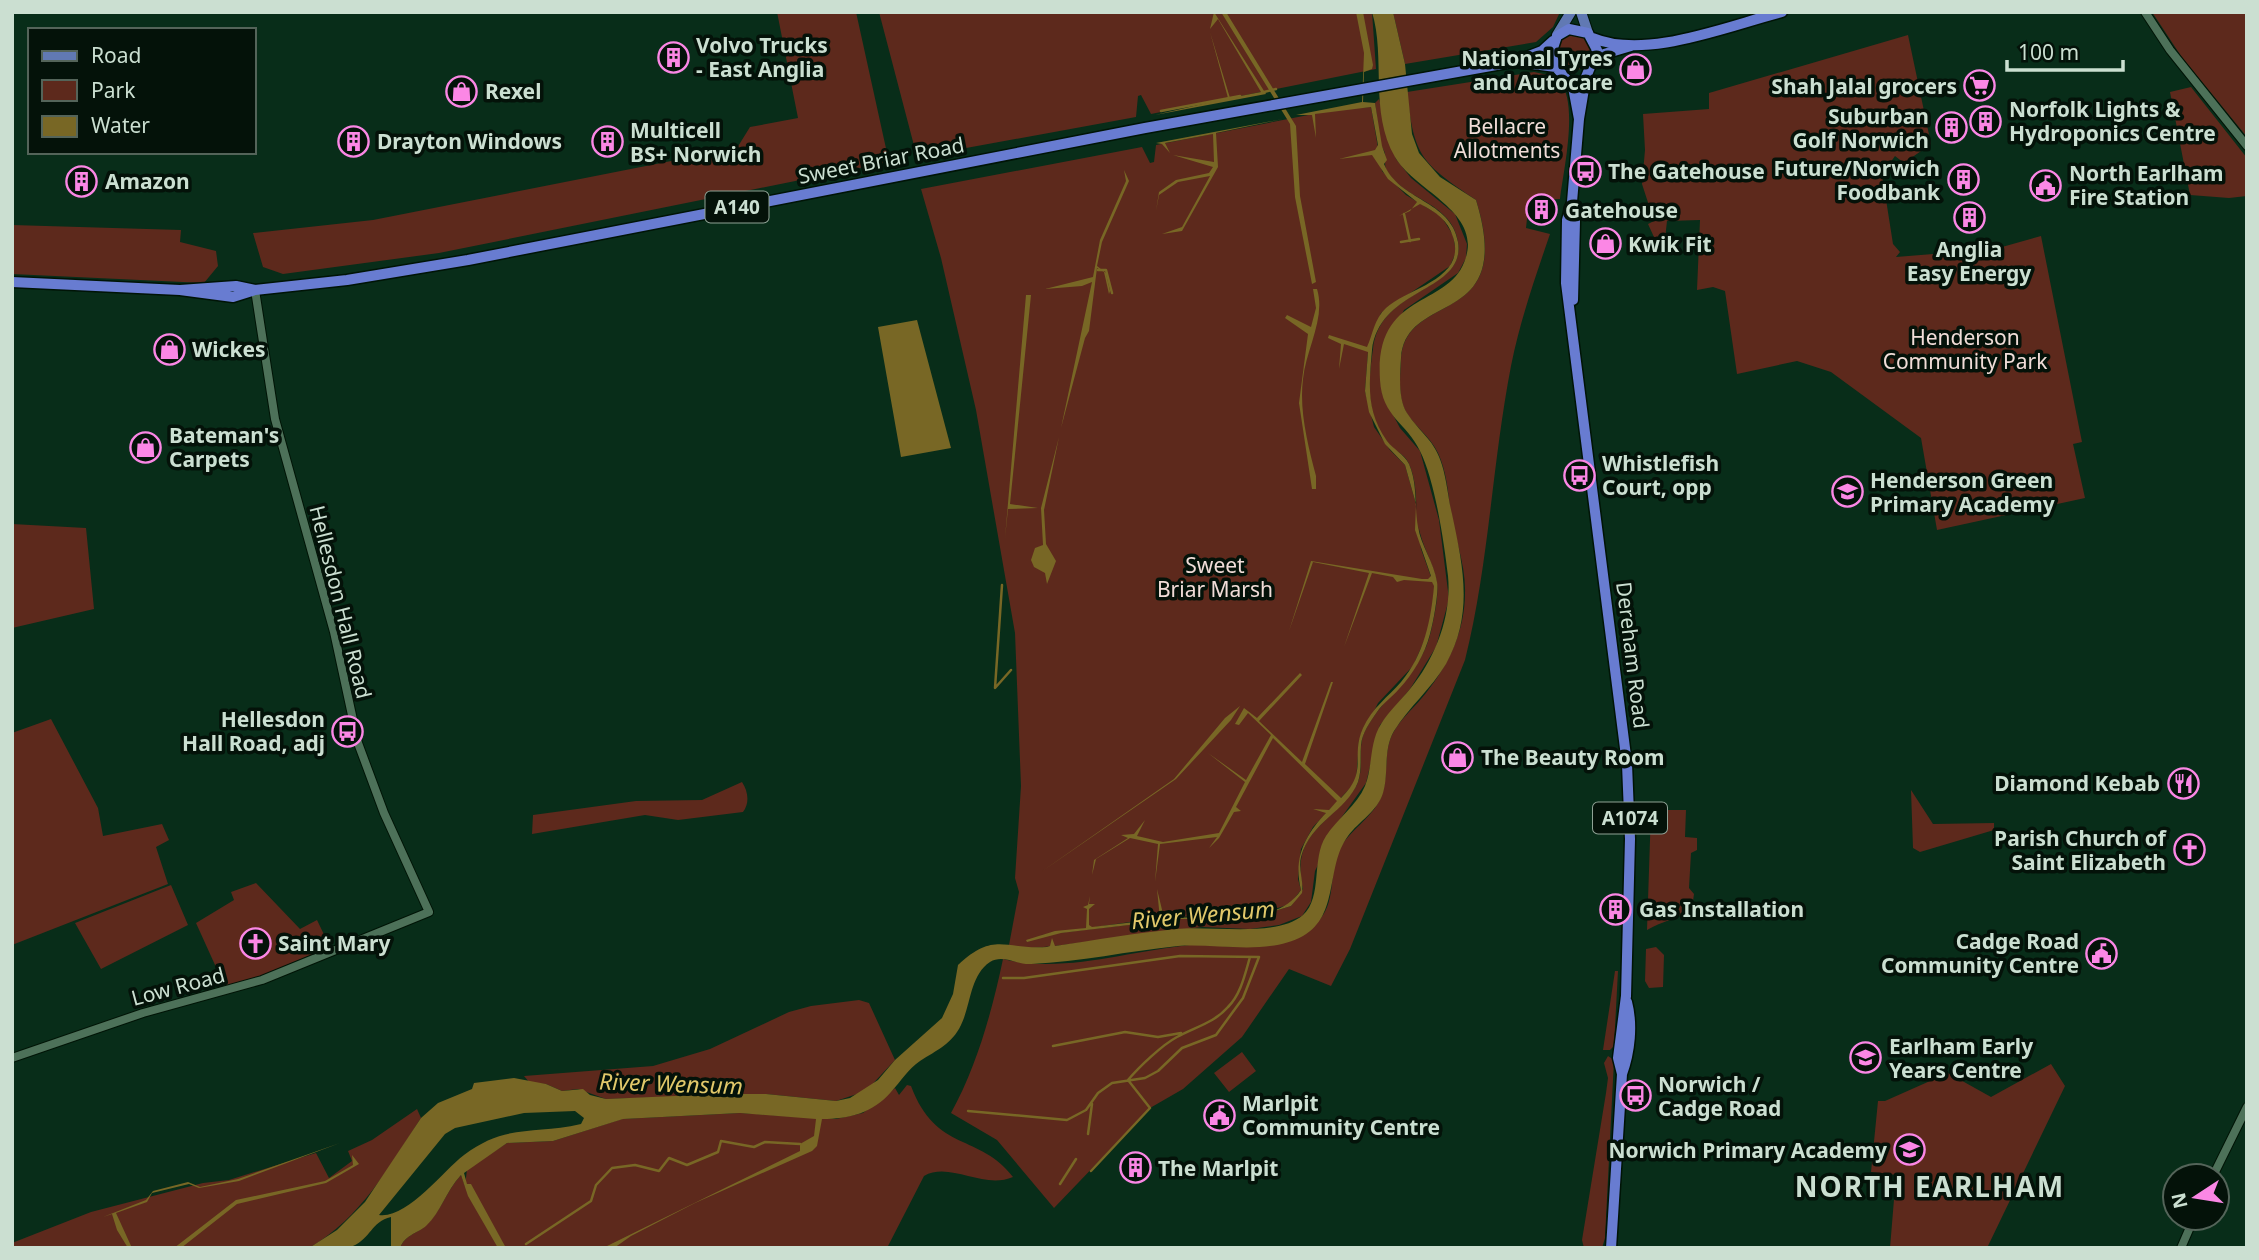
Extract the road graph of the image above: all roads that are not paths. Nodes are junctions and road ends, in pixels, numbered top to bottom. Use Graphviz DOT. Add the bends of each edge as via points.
graph roads {
  1 [pos="1570,12"];
  2 [pos="1581,12"];
  3 [pos="1782,12"];
  4 [pos="2146,12"];
  5 [pos="1590,35"];
  6 [pos="1555,38"];
  7 [pos="1631,46"];
  8 [pos="1513,62"];
  9 [pos="1591,67"];
  10 [pos="1558,69"];
  11 [pos="1579,119"];
  12 [pos="2247,146"];
  13 [pos="12,282"];
  14 [pos="255,290"];
  15 [pos="429,912"];
  16 [pos="12,1058"];
  17 [pos="2247,1107"];
  18 [pos="2220,1162"];
  19 [pos="2187,1232"];
  20 [pos="1611,1248"];
  21 [pos="2180,1248"];
  1 -- 6 [label="main road"];
  2 -- 5 [label="main road, Dereham Road / A1074"];
  3 -- 7 [label="highway, A140"];
  4 -- 12 [label="street" via="2170,50"];
  5 -- 6 [label="highway, A140" via="1569,29"];
  5 -- 7 [label="highway, A140"];
  5 -- 9 [label="highway, Dereham Road / A1074" via="1597,50"];
  6 -- 8 [label="highway, Sweet Briar Road / A140" via="1542,51"];
  6 -- 10 [label="highway, Dereham Road / A1074" via="1551,54"];
  7 -- 9 [label="highway, A140" via="1604,54"];
  8 -- 10 [label="highway, Sweet Briar Road / A140"];
  8 -- 14 [label="highway, Sweet Briar Road / A140" via="468,260"];
  9 -- 10 [label="highway, A140" via="1573,75"];
  9 -- 11 [label="highway, Dereham Road / A1074"];
  10 -- 11 [label="highway, Dereham Road / A1074" via="1573,87"];
  11 -- 20 [label="highway, Dereham Road / A1074" via="1570,321 1627,764 1630,827 1626,996 1630,1018"];
  13 -- 14 [label="highway, Sweet Briar Road / A140" via="233,297"];
  14 -- 15 [label="street, Hellesdon Hall Road" via="275,419 334,632 358,744"];
  15 -- 16 [label="street, Low Road" via="262,980"];
  17 -- 18 [label="street"];
  19 -- 21 [label="street"];
}
